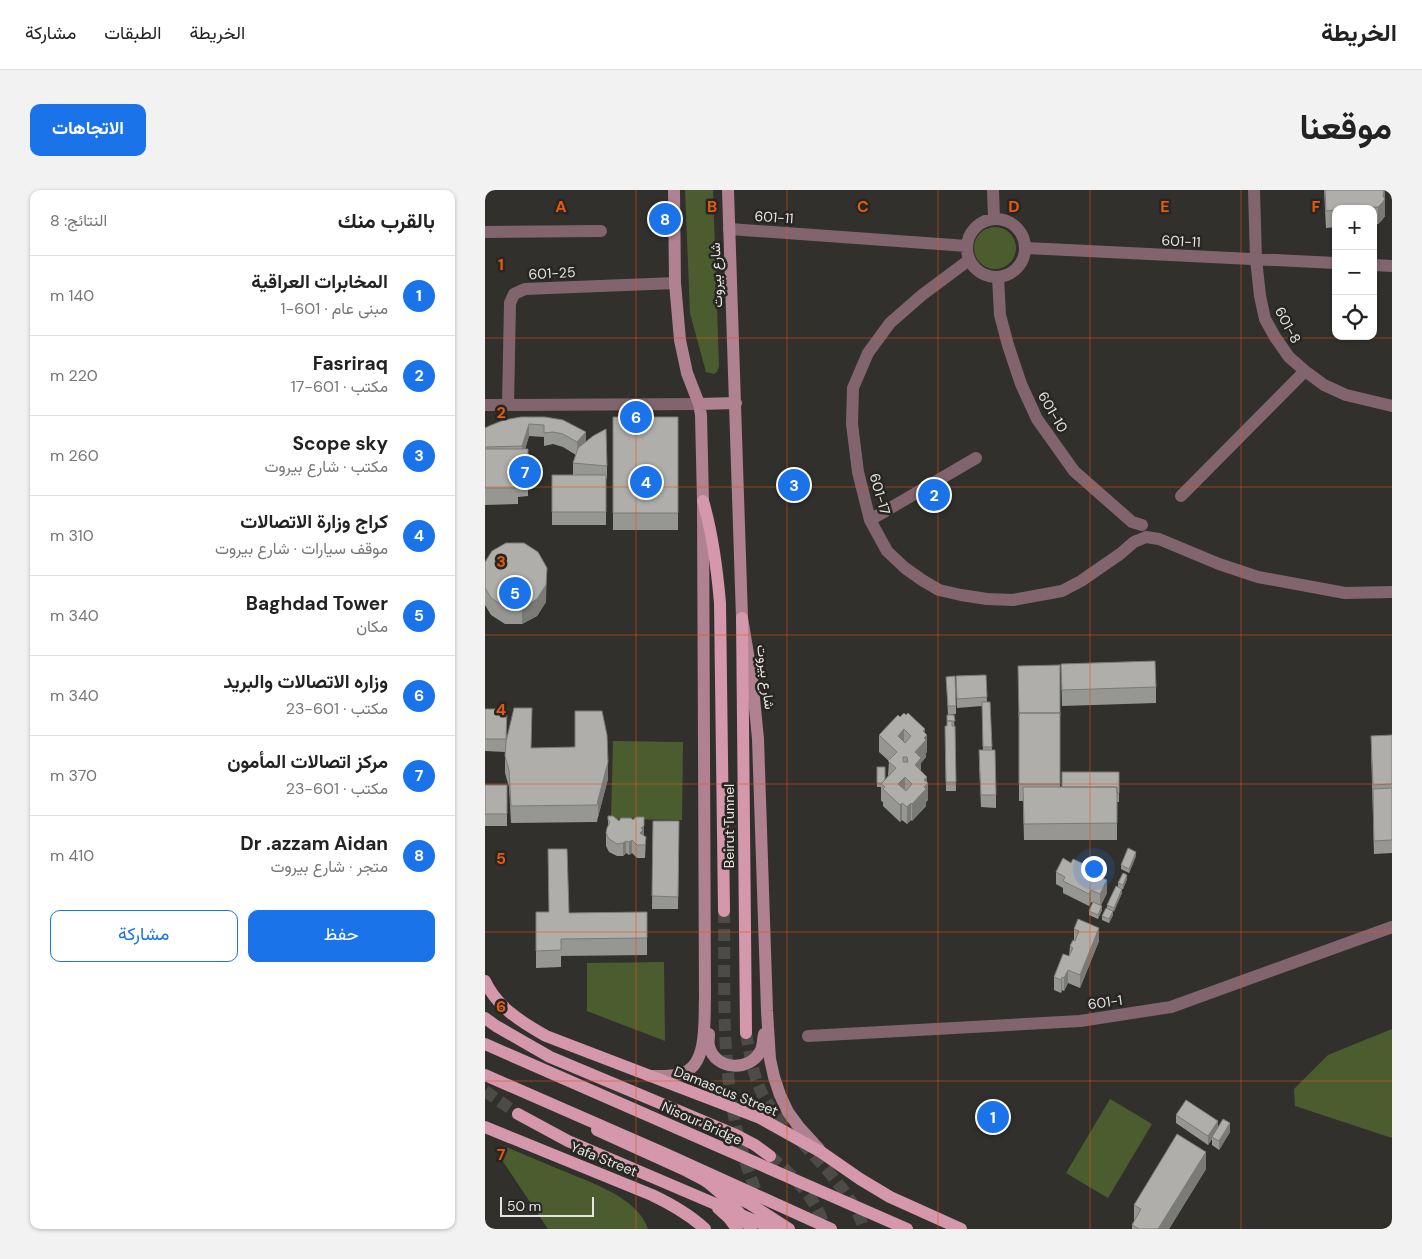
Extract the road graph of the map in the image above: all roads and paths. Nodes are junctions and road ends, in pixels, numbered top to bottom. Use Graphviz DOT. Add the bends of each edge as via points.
graph roads {
  1 [pos="674,190"];
  2 [pos="728,190"];
  3 [pos="993,190"];
  4 [pos="1254,190"];
  5 [pos="994,218"];
  6 [pos="729,229"];
  7 [pos="601,231"];
  8 [pos="485,232"];
  9 [pos="967,246"];
  10 [pos="1025,248"];
  11 [pos="1256,259"];
  12 [pos="969,260"];
  13 [pos="1332,263"];
  14 [pos="1377,265"];
  15 [pos="1392,266"];
  16 [pos="998,277"];
  17 [pos="675,283"];
  18 [pos="1305,371"];
  19 [pos="736,403"];
  20 [pos="699,404"];
  21 [pos="485,405"];
  22 [pos="509,405"];
  23 [pos="1392,406"];
  24 [pos="975,458"];
  25 [pos="1181,496"];
  26 [pos="703,501"];
  27 [pos="870,520"];
  28 [pos="1144,531"];
  29 [pos="1392,592"];
  30 [pos="742,618"];
  31 [pos="724,911"];
  32 [pos="1392,927"];
  33 [pos="487,986"];
  34 [pos="705,997"];
  35 [pos="767,1011"];
  36 [pos="485,1019"];
  37 [pos="520,1032"];
  38 [pos="746,1033"];
  39 [pos="808,1036"];
  40 [pos="553,1040"];
  41 [pos="485,1044"];
  42 [pos="556,1060"];
  43 [pos="485,1075"];
  44 [pos="649,1076"];
  45 [pos="485,1080"];
  46 [pos="518,1114"];
  47 [pos="485,1127"];
  48 [pos="821,1152"];
  49 [pos="668,1155"];
  50 [pos="771,1156"];
  51 [pos="713,1203"];
  52 [pos="705,1229"];
  53 [pos="737,1229"];
  54 [pos="751,1229"];
  55 [pos="774,1229"];
  56 [pos="789,1229"];
  57 [pos="831,1229"];
  58 [pos="907,1229"];
  59 [pos="961,1229"];
  1 -- 17 [label="main road"];
  2 -- 6 [label="main road, شارع بيروت"];
  3 -- 5 [label="street"];
  4 -- 11 [label="street, 601-8"];
  5 -- 9 [label="street" via="975,227"];
  5 -- 10 [label="street" via="1017,226"];
  6 -- 9 [label="street, 601-11"];
  6 -- 19 [label="main road, شارع بيروت"];
  7 -- 8 [label="street"];
  9 -- 12 [label="street"];
  10 -- 11 [label="street, 601-11"];
  10 -- 16 [label="street" via="1025,256 1017,268"];
  11 -- 13 [label="street, 601-11"];
  11 -- 18 [label="street, 601-8" via="1265,319 1289,356"];
  12 -- 16 [label="street" via="981,273"];
  12 -- 27 [label="street, 601-17" via="890,323 868,353 853,388 852,424 857,472"];
  14 -- 15 [label="street"];
  16 -- 28 [label="street, 601-10" via="1000,315 1008,345 1037,419 1074,471"];
  17 -- 20 [label="main road" via="680,340 687,373"];
  17 -- 22 [label="street, 601-25" via="525,289 514,294 510,303"];
  18 -- 23 [label="street, 601-8" via="1346,396"];
  18 -- 25 [label="street"];
  19 -- 20 [label="main road"];
  19 -- 30 [label="main road, شارع بيروت"];
  20 -- 22 [label="street"];
  20 -- 26 [label="main road"];
  21 -- 22 [label="street"];
  24 -- 27 [label="street"];
  26 -- 31 [label="main road, Beirut Tunnel" via="711,527 720,603"];
  26 -- 34 [label="main road"];
  27 -- 28 [label="street, 601-17" via="887,551 922,580 939,590 1005,600 1062,591 1120,554"];
  28 -- 29 [label="street, 601-10" via="1219,564 1258,577 1345,593"];
  30 -- 35 [label="main road, شارع بيروت" via="758,739"];
  30 -- 38 [label="main road, Beirut Tunnel"];
  32 -- 39 [label="street, 601-1" via="1155,1010 1080,1021"];
  33 -- 37 [label="main road" via="500,1009"];
  33 -- 40 [label="main road, Damascus Street" via="514,1017"];
  34 -- 35 [label="main road" via="709,1047 721,1062 730,1066 739,1066 756,1058 761,1050"];
  34 -- 44 [label="main road" via="703,1044 695,1066 673,1075"];
  35 -- 48 [label="main road, شارع بيروت" via="770,1059 779,1095 799,1127"];
  36 -- 37 [label="main road"];
  36 -- 42 [label="main road"];
  37 -- 40 [label="main road"];
  37 -- 42 [label="main road"];
  40 -- 44 [label="main road, Damascus Street"];
  41 -- 58 [label="main road, Nisour Bridge, bridge"];
  42 -- 50 [label="main road" via="737,1135"];
  43 -- 49 [label="main road, bridge"];
  44 -- 48 [label="main road, Damascus Street" via="761,1118"];
  45 -- 56 [label="main road" via="683,1169 750,1204"];
  46 -- 51 [label="main road" via="568,1141"];
  47 -- 52 [label="main road, Yafa Street" via="652,1194 675,1206"];
  48 -- 59 [label="main road, Damascus Street" via="890,1197"];
  49 -- 54 [label="main road, bridge" via="722,1194"];
  49 -- 57 [label="main road, bridge"];
  51 -- 53 [label="main road"];
  51 -- 55 [label="main road"];
}
